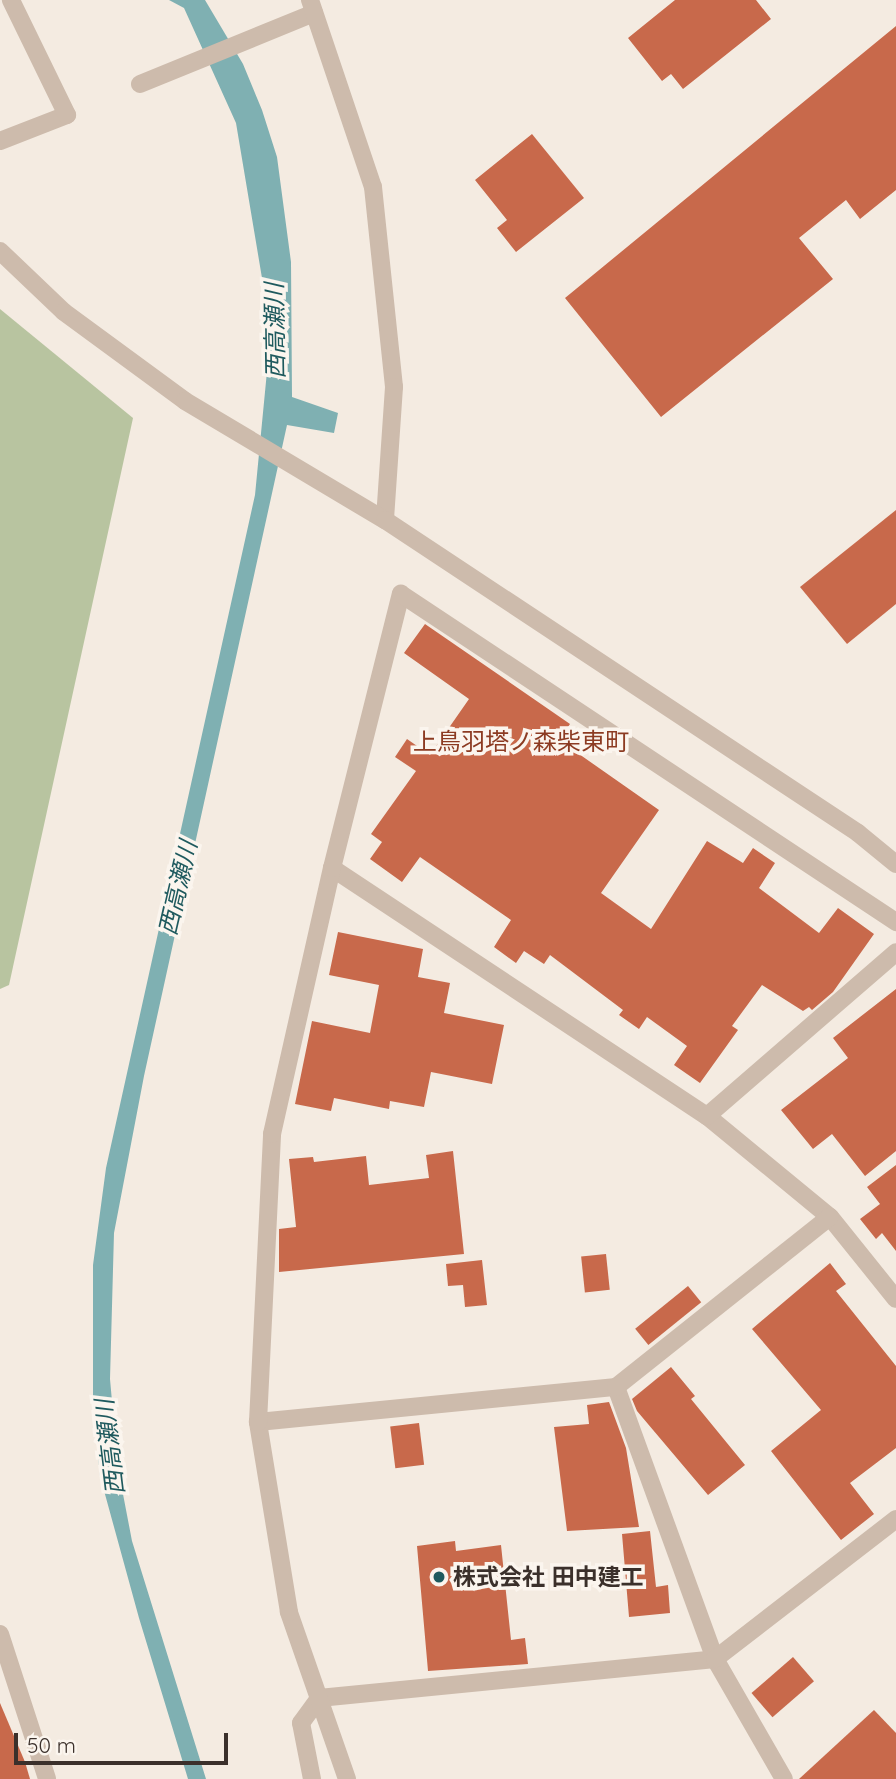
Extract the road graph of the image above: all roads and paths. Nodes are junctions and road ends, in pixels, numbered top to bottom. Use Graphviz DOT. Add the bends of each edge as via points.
graph roads {
  1 [pos="11,0"];
  2 [pos="312,6"];
  3 [pos="140,84"];
  4 [pos="0,141"];
  5 [pos="0,251"];
  6 [pos="385,520"];
  7 [pos="896,864"];
  8 [pos="332,868"];
  9 [pos="896,922"];
  10 [pos="896,952"];
  11 [pos="707,1116"];
  12 [pos="830,1217"];
  13 [pos="896,1299"];
  14 [pos="616,1387"];
  15 [pos="258,1422"];
  16 [pos="896,1519"];
  17 [pos="0,1634"];
  18 [pos="715,1659"];
  19 [pos="319,1698"];
  20 [pos="47,1779"];
  21 [pos="312,1779"];
  22 [pos="347,1779"];
  23 [pos="784,1779"];
  1 -- 4 [label="street" via="67,115"];
  2 -- 3 [label="street" via="296,21"];
  2 -- 6 [label="street" via="373,187 394,387"];
  5 -- 6 [label="street" via="64,312 185,401"];
  6 -- 7 [label="street" via="858,833"];
  8 -- 9 [label="street" via="401,594"];
  8 -- 11 [label="street"];
  8 -- 15 [label="street" via="272,1134"];
  10 -- 11 [label="street"];
  11 -- 12 [label="street"];
  12 -- 13 [label="street"];
  12 -- 14 [label="street"];
  14 -- 15 [label="street"];
  14 -- 18 [label="street"];
  15 -- 19 [label="street" via="289,1612"];
  16 -- 18 [label="street"];
  17 -- 20 [label="street"];
  18 -- 19 [label="street"];
  18 -- 23 [label="street"];
  19 -- 21 [label="street" via="301,1723"];
  19 -- 22 [label="street"];
}
